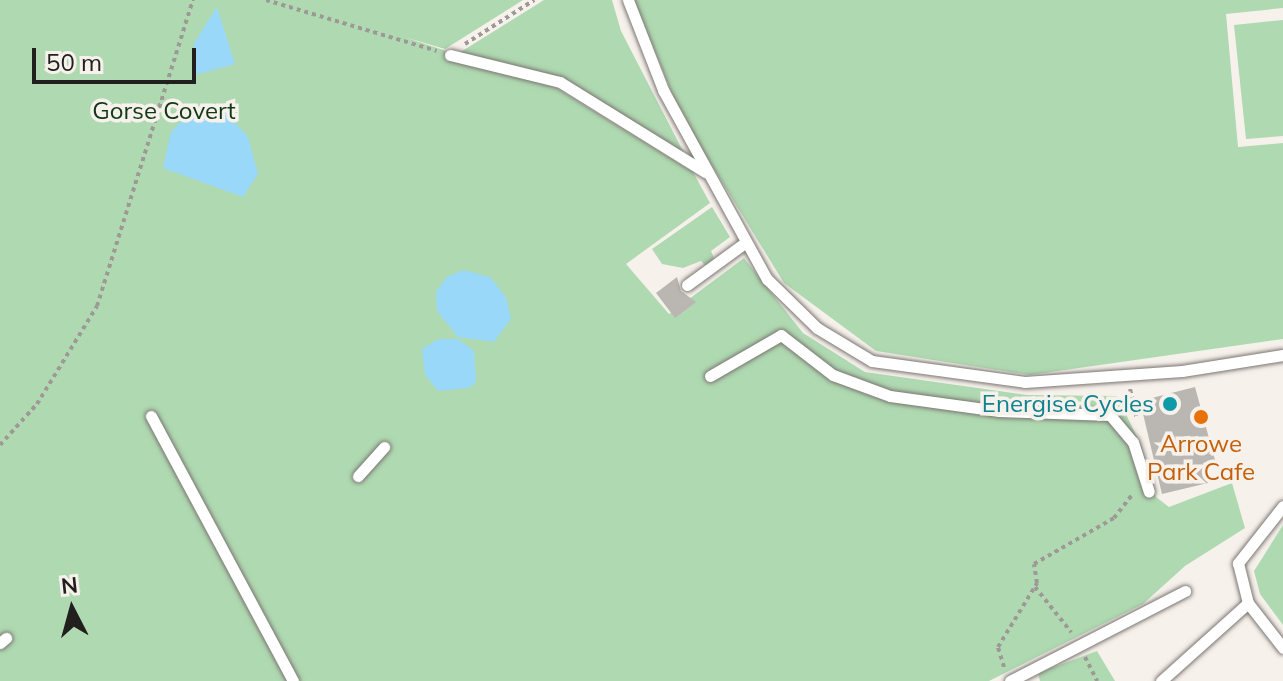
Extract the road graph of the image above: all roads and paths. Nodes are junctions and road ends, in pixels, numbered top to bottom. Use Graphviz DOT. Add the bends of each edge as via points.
graph roads {
  1 [pos="193,0"];
  2 [pos="266,0"];
  3 [pos="534,0"];
  4 [pos="628,0"];
  5 [pos="450,55"];
  6 [pos="705,172"];
  7 [pos="746,242"];
  8 [pos="687,285"];
  9 [pos="1283,355"];
  10 [pos="1127,375"];
  11 [pos="710,376"];
  12 [pos="151,416"];
  13 [pos="1139,430"];
  14 [pos="0,445"];
  15 [pos="384,447"];
  16 [pos="358,476"];
  17 [pos="1145,479"];
  18 [pos="1149,492"];
  19 [pos="1283,506"];
  20 [pos="1185,591"];
  21 [pos="1248,603"];
  22 [pos="1283,648"];
  23 [pos="293,681"];
  24 [pos="1009,681"];
  25 [pos="1161,681"];
  1 -- 14 [label="path" via="97,306 37,404"];
  2 -- 5 [label="path"];
  3 -- 5 [label="path"];
  4 -- 6 [label="lane" via="663,90"];
  5 -- 6 [label="lane" via="560,82"];
  6 -- 7 [label="lane"];
  7 -- 8 [label="lane"];
  7 -- 10 [label="lane" via="767,279 817,328 872,361 1025,382"];
  9 -- 10 [label="lane"];
  10 -- 13 [label="path"];
  11 -- 17 [label="lane" via="781,335 833,375 890,396 999,411 1110,415 1133,442"];
  12 -- 23 [label="lane"];
  15 -- 16 [label="lane"];
  17 -- 18 [label="lane"];
  17 -- 24 [label="path" via="1114,518 1034,564 1037,583 998,647"];
  19 -- 21 [label="lane" via="1238,563"];
  20 -- 24 [label="lane"];
  21 -- 22 [label="lane"];
  21 -- 25 [label="lane"];
}
